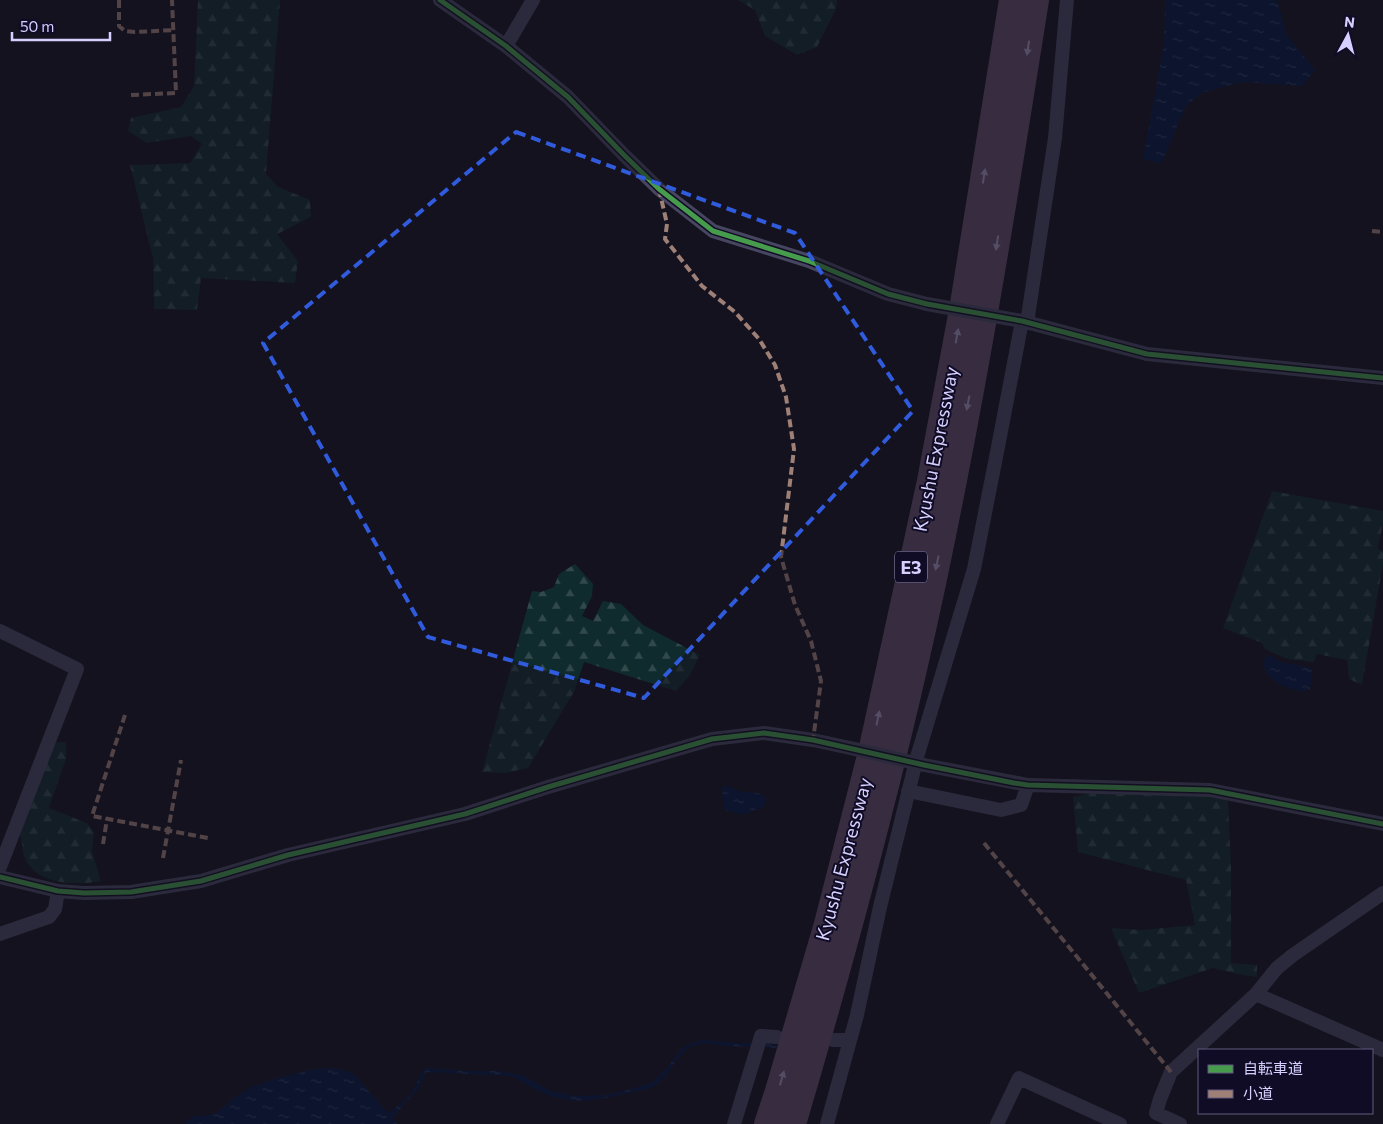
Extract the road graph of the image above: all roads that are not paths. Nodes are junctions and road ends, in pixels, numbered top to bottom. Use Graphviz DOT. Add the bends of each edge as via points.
graph roads {
  1 [pos="440,0"];
  2 [pos="533,0"];
  3 [pos="1012,0"];
  4 [pos="1036,0"];
  5 [pos="1067,0"];
  6 [pos="506,46"];
  7 [pos="1025,322"];
  8 [pos="1383,378"];
  9 [pos="0,631"];
  10 [pos="1028,785"];
  11 [pos="908,791"];
  12 [pos="1383,824"];
  13 [pos="0,867"];
  14 [pos="0,877"];
  15 [pos="58,890"];
  16 [pos="1383,893"];
  17 [pos="0,934"];
  18 [pos="1256,994"];
  19 [pos="777,1037"];
  20 [pos="833,1040"];
  21 [pos="850,1040"];
  22 [pos="1383,1050"];
  23 [pos="734,1124"];
  24 [pos="767,1124"];
  25 [pos="793,1124"];
  26 [pos="827,1124"];
  27 [pos="997,1124"];
  28 [pos="1120,1124"];
  29 [pos="1180,1124"];
  1 -- 6 [label="street"];
  2 -- 6 [label="street"];
  24 -- 3 [label="highway, Kyushu Expressway / E3, one-way" via="827,924 877,723 930,481"];
  4 -- 25 [label="highway, Kyushu Expressway / E3, one-way" via="988,299 942,540 900,730 863,876"];
  5 -- 7 [label="street" via="1055,138"];
  6 -- 7 [label="street, bridge" via="568,97 659,189 713,231 810,261 888,294"];
  7 -- 8 [label="street" via="1147,354"];
  7 -- 11 [label="street" via="974,569"];
  9 -- 13 [label="street" via="77,669"];
  10 -- 11 [label="street" via="1021,805 1002,810"];
  10 -- 12 [label="street" via="1210,790"];
  10 -- 15 [label="street, bridge" via="924,766 813,740 764,733 712,739 465,814 288,855 201,881 130,892"];
  11 -- 21 [label="street"];
  14 -- 15 [label="street"];
  15 -- 17 [label="street" via="55,909 49,917"];
  16 -- 18 [label="street" via="1292,955"];
  18 -- 22 [label="street"];
  18 -- 29 [label="street" via="1170,1072 1156,1113"];
  19 -- 23 [label="street" via="761,1036"];
  20 -- 21 [label="street"];
  21 -- 26 [label="street"];
  27 -- 28 [label="street" via="1019,1078"];
}
